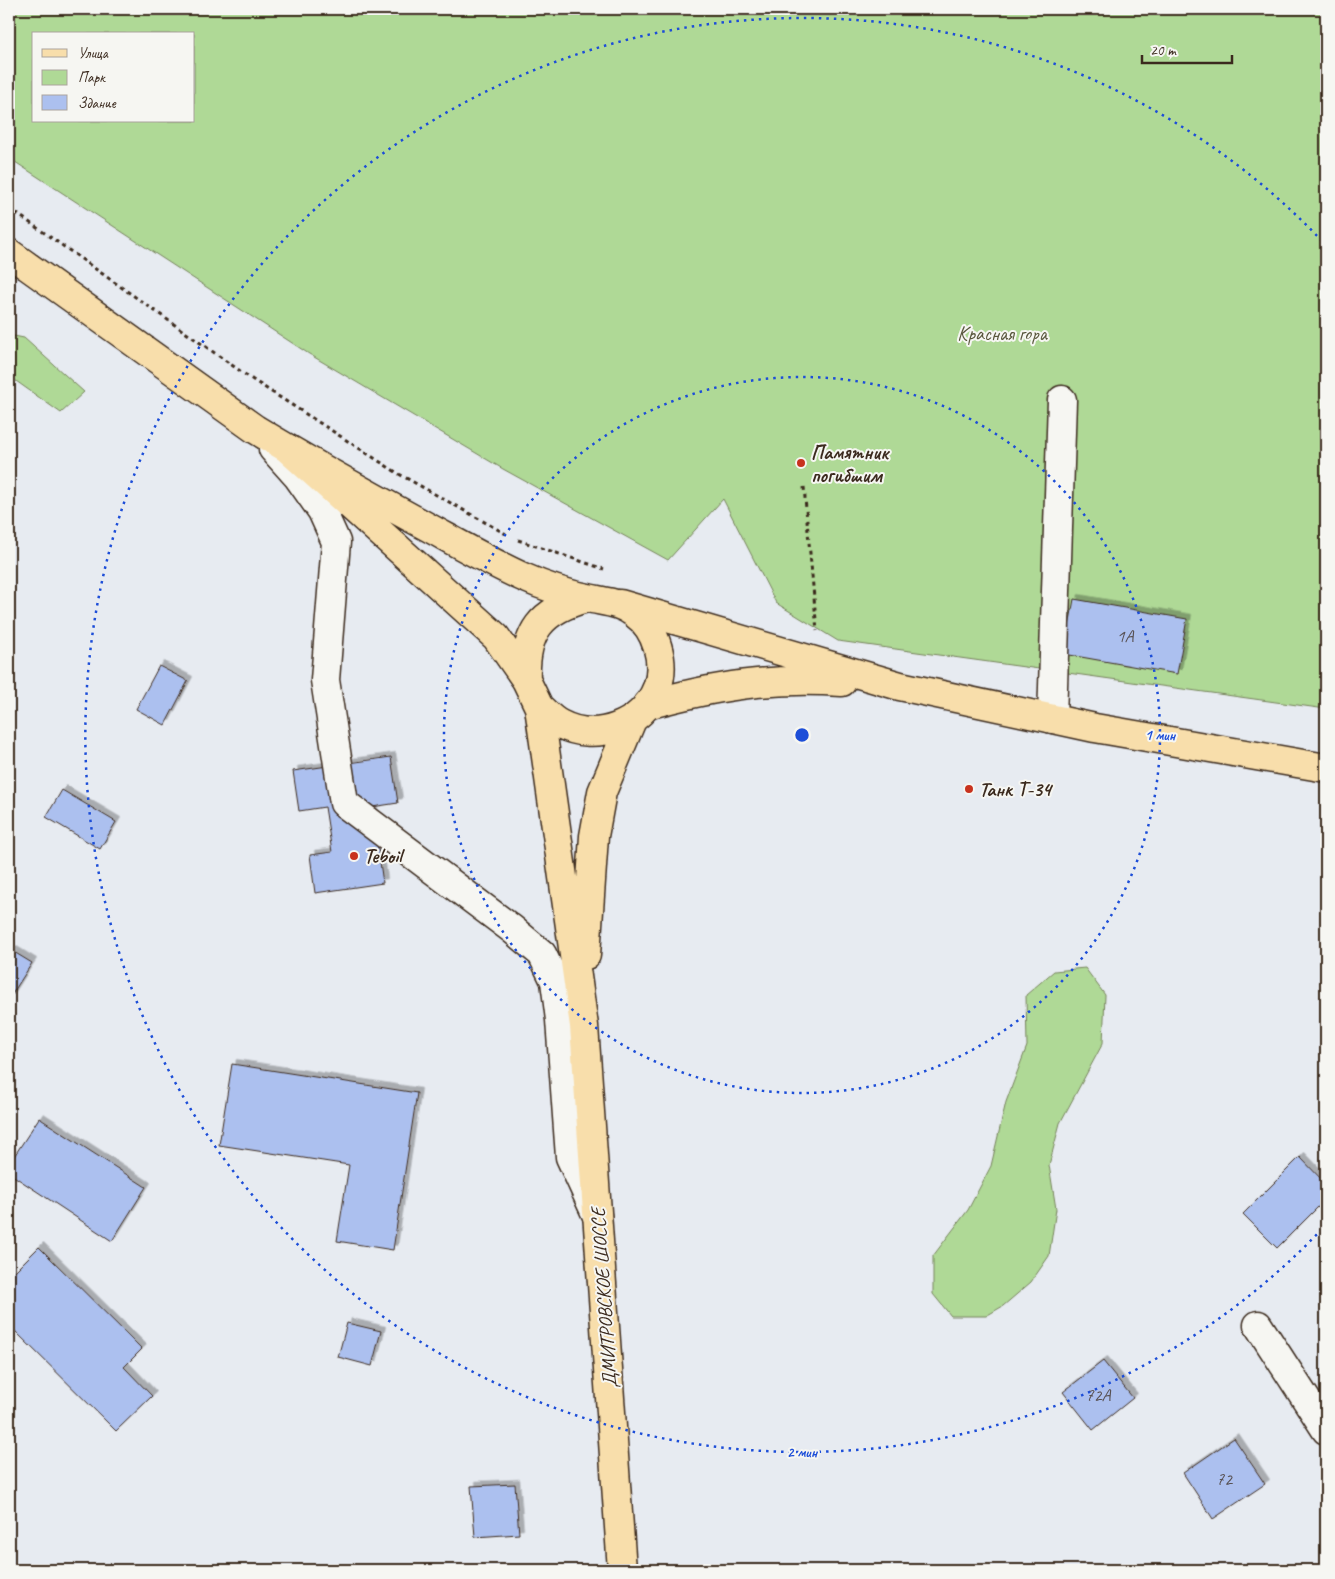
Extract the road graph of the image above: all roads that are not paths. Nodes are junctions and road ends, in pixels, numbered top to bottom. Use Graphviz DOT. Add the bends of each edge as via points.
graph roads {
  1 [pos="9,253"];
  2 [pos="1062,400"];
  3 [pos="255,429"];
  4 [pos="289,450"];
  5 [pos="588,598"];
  6 [pos="618,603"];
  7 [pos="526,680"];
  8 [pos="900,686"];
  9 [pos="539,707"];
  10 [pos="640,713"];
  11 [pos="1052,719"];
  12 [pos="1326,768"];
  13 [pos="584,1026"];
  14 [pos="598,1218"];
  15 [pos="1258,1325"];
  16 [pos="1326,1430"];
  17 [pos="622,1570"];
  1 -- 3 [label="main road"];
  2 -- 11 [label="street"];
  3 -- 4 [label="main road"];
  3 -- 14 [label="street" via="298,477 322,511 336,542 325,680 344,803 542,954 555,981 570,1157"];
  4 -- 5 [label="main road" via="471,553 526,578"];
  4 -- 7 [label="main road" via="496,637"];
  5 -- 6 [label="main road"];
  5 -- 7 [label="main road" via="565,604 546,617 532,635 526,657"];
  6 -- 8 [label="main road"];
  6 -- 10 [label="main road" via="636,614 658,647 657,687"];
  7 -- 9 [label="main road"];
  8 -- 10 [label="main road" via="798,679 726,686"];
  8 -- 11 [label="main road"];
  9 -- 10 [label="main road" via="559,724 583,732 609,731"];
  9 -- 13 [label="main road"];
  10 -- 13 [label="main road" via="602,792 594,836"];
  11 -- 12 [label="main road"];
  13 -- 14 [label="main road, ДМИТРОВСКОЕ ШОССЕ"];
  14 -- 17 [label="main road, ДМИТРОВСКОЕ ШОССЕ"];
  15 -- 16 [label="street"];
}
